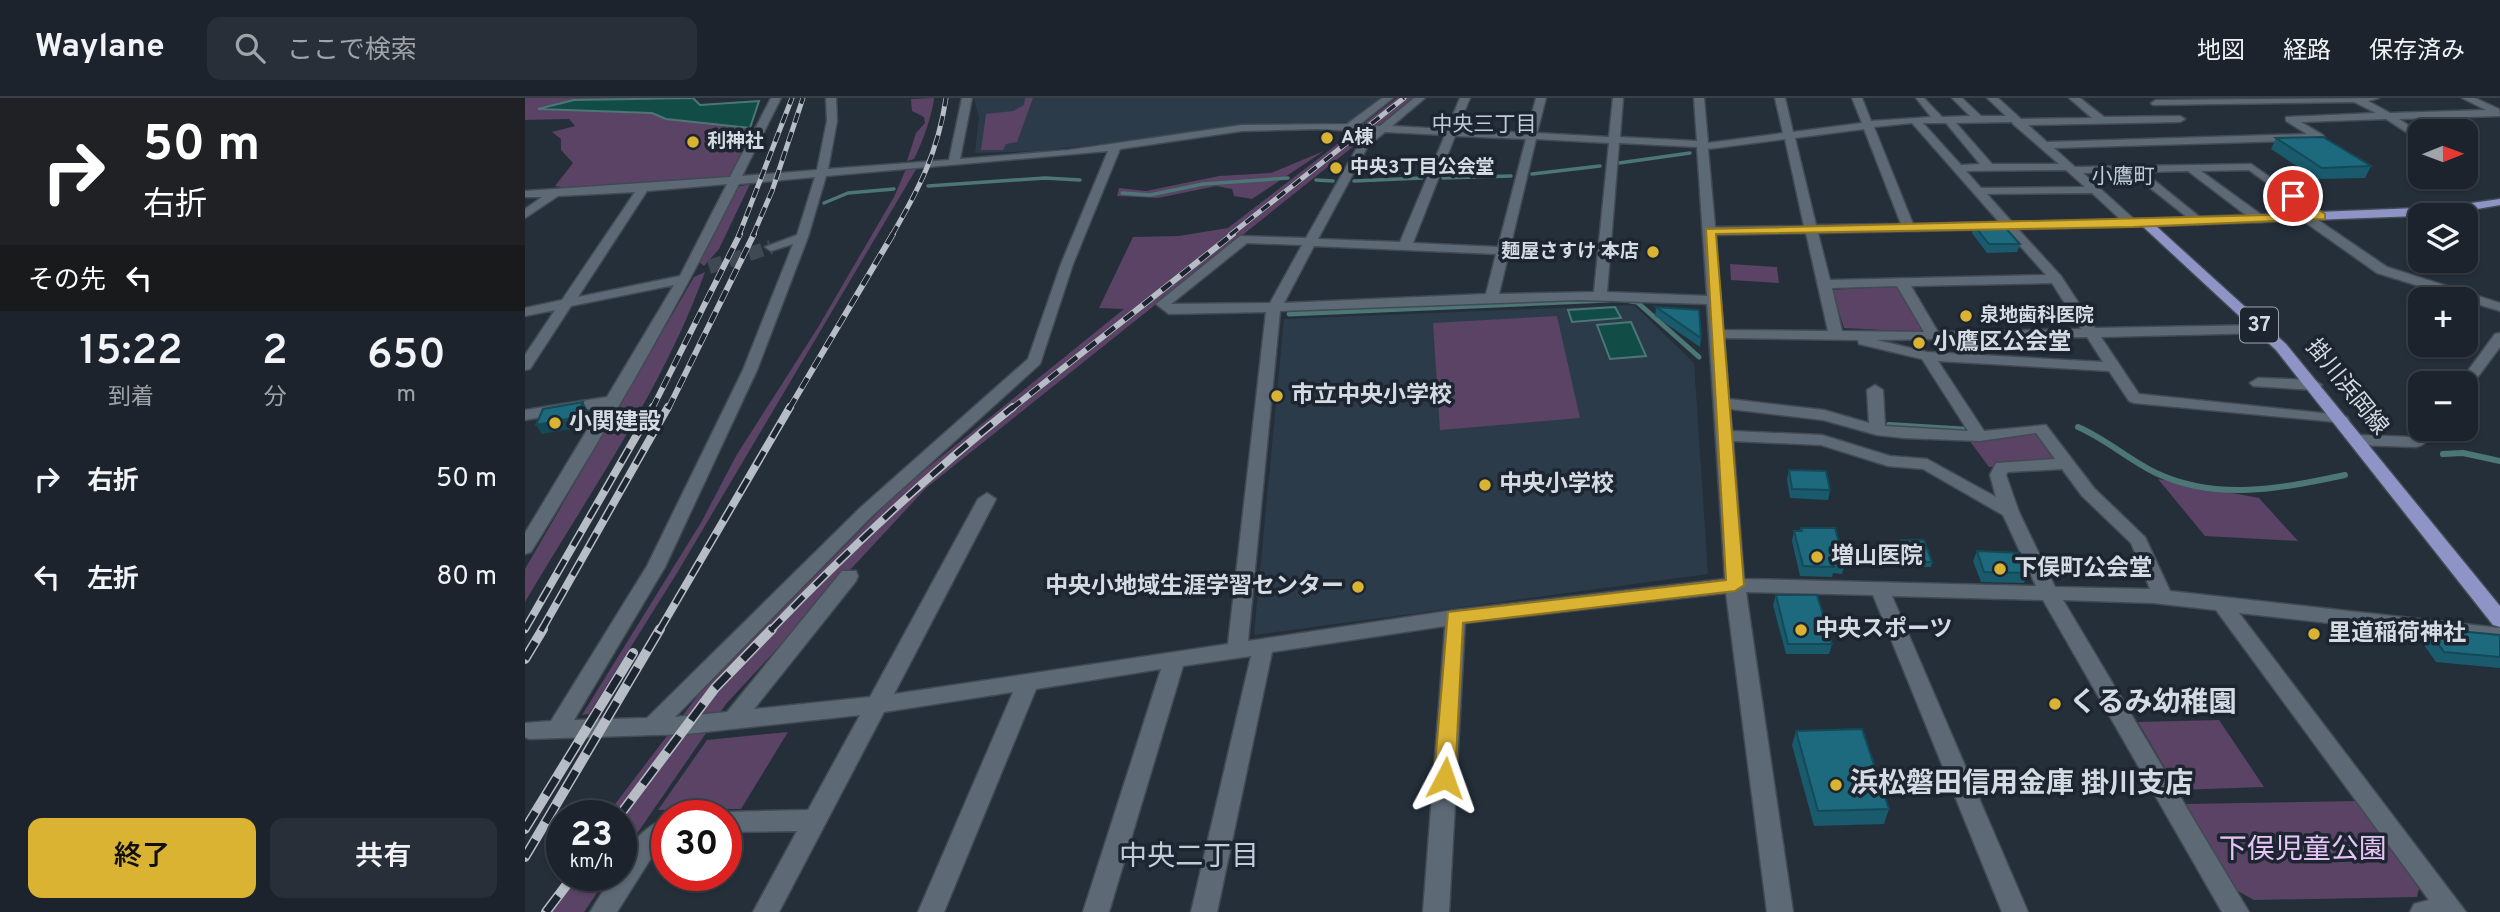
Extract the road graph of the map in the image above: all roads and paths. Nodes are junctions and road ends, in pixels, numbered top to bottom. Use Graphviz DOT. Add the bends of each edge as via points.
graph roads {
  1 [pos="776,98"];
  2 [pos="831,98"];
  3 [pos="967,98"];
  4 [pos="1388,98"];
  5 [pos="1420,98"];
  6 [pos="1465,98"];
  7 [pos="1541,98"];
  8 [pos="1618,98"];
  9 [pos="1699,98"];
  10 [pos="1780,98"];
  11 [pos="1857,98"];
  12 [pos="1957,98"];
  13 [pos="1992,98"];
  14 [pos="2074,98"];
  15 [pos="2375,98"];
  16 [pos="2467,98"];
  17 [pos="1920,99"];
  18 [pos="2356,99"];
  19 [pos="2152,100"];
  20 [pos="2500,113"];
  21 [pos="2388,116"];
  22 [pos="1915,120"];
  23 [pos="1944,120"];
  24 [pos="1979,120"];
  25 [pos="2101,120"];
  26 [pos="2016,121"];
  27 [pos="1867,124"];
  28 [pos="1349,128"];
  29 [pos="1380,130"];
  30 [pos="2408,130"];
  31 [pos="1449,133"];
  32 [pos="1530,136"];
  33 [pos="1788,136"];
  34 [pos="1615,139"];
  35 [pos="1703,145"];
  36 [pos="2044,145"];
  37 [pos="1115,147"];
  38 [pos="2229,150"];
  39 [pos="954,161"];
  40 [pos="1989,167"];
  41 [pos="2251,167"];
  42 [pos="1956,168"];
  43 [pos="2071,168"];
  44 [pos="2190,168"];
  45 [pos="2133,169"];
  46 [pos="822,172"];
  47 [pos="733,181"];
  48 [pos="643,188"];
  49 [pos="2095,190"];
  50 [pos="1977,191"];
  51 [pos="556,192"];
  52 [pos="525,194"];
  53 [pos="2500,202"];
  54 [pos="525,214"];
  55 [pos="2307,217"];
  56 [pos="2321,217"];
  57 [pos="2259,219"];
  58 [pos="2197,221"];
  59 [pos="2139,223"];
  60 [pos="2011,226"];
  61 [pos="1908,227"];
  62 [pos="1811,229"];
  63 [pos="1710,231"];
  64 [pos="802,237"];
  65 [pos="1311,242"];
  66 [pos="1405,246"];
  67 [pos="771,247"];
  68 [pos="1503,251"];
  69 [pos="709,267"];
  70 [pos="685,276"];
  71 [pos="2056,279"];
  72 [pos="1902,283"];
  73 [pos="1823,284"];
  74 [pos="1600,296"];
  75 [pos="567,299"];
  76 [pos="1491,299"];
  77 [pos="1714,300"];
  78 [pos="2500,307"];
  79 [pos="1273,310"];
  80 [pos="525,312"];
  81 [pos="2263,329"];
  82 [pos="2093,333"];
  83 [pos="1716,334"];
  84 [pos="1840,334"];
  85 [pos="1934,336"];
  86 [pos="2500,337"];
  87 [pos="1927,356"];
  88 [pos="525,366"];
  89 [pos="2115,367"];
  90 [pos="2475,371"];
  91 [pos="2258,383"];
  92 [pos="2314,385"];
  93 [pos="1875,390"];
  94 [pos="615,400"];
  95 [pos="1720,403"];
  96 [pos="525,415"];
  97 [pos="2341,420"];
  98 [pos="1877,430"];
  99 [pos="1723,436"];
  100 [pos="1980,436"];
  101 [pos="2357,440"];
  102 [pos="2417,441"];
  103 [pos="2068,464"];
  104 [pos="987,499"];
  105 [pos="2010,512"];
  106 [pos="525,548"];
  107 [pos="849,576"];
  108 [pos="1735,585"];
  109 [pos="1880,589"];
  110 [pos="2047,592"];
  111 [pos="2163,598"];
  112 [pos="2223,606"];
  113 [pos="1455,617"];
  114 [pos="2500,620"];
  115 [pos="2500,635"];
  116 [pos="1263,648"];
  117 [pos="1237,652"];
  118 [pos="1174,662"];
  119 [pos="1027,684"];
  120 [pos="876,705"];
  121 [pos="732,721"];
  122 [pos="651,727"];
  123 [pos="558,728"];
  124 [pos="529,730"];
  125 [pos="814,820"];
  126 [pos="742,822"];
  127 [pos="651,839"];
  128 [pos="603,912"];
  129 [pos="766,912"];
  130 [pos="931,912"];
  131 [pos="1096,912"];
  132 [pos="1204,912"];
  133 [pos="1436,912"];
  134 [pos="1780,912"];
  135 [pos="2015,912"];
  136 [pos="2236,912"];
  137 [pos="2423,912"];
  138 [pos="2453,912"];
  1 -- 47 [label="street"];
  2 -- 46 [label="street" via="832,121"];
  3 -- 39 [label="street"];
  4 -- 28 [label="street"];
  5 -- 29 [label="street"];
  6 -- 31 [label="street"];
  7 -- 32 [label="street"];
  8 -- 34 [label="street"];
  9 -- 35 [label="street"];
  10 -- 33 [label="street"];
  11 -- 27 [label="street"];
  12 -- 24 [label="street"];
  13 -- 26 [label="street"];
  14 -- 25 [label="street"];
  15 -- 18 [label="street"];
  16 -- 20 [label="street"];
  17 -- 23 [label="street"];
  18 -- 19 [label="street"];
  18 -- 21 [label="street"];
  19 -- 25 [label="street" via="2180,120"];
  20 -- 21 [label="street"];
  21 -- 30 [label="street"];
  21 -- 36 [label="street" via="2290,119 2319,137"];
  22 -- 23 [label="street"];
  22 -- 27 [label="street"];
  22 -- 42 [label="street"];
  23 -- 24 [label="street"];
  23 -- 40 [label="street"];
  24 -- 26 [label="street"];
  25 -- 26 [label="street"];
  26 -- 36 [label="street"];
  27 -- 33 [label="street"];
  27 -- 61 [label="street"];
  28 -- 29 [label="street"];
  28 -- 37 [label="street" via="1242,128"];
  29 -- 31 [label="street"];
  29 -- 65 [label="street" via="1364,144"];
  31 -- 32 [label="street"];
  31 -- 66 [label="street"];
  32 -- 34 [label="street"];
  32 -- 68 [label="street"];
  33 -- 35 [label="street"];
  33 -- 62 [label="street"];
  34 -- 35 [label="street"];
  34 -- 74 [label="street"];
  35 -- 63 [label="street"];
  36 -- 43 [label="street"];
  37 -- 39 [label="street"];
  37 -- 122 [label="street" via="1067,264 1035,361 867,511"];
  38 -- 41 [label="street"];
  39 -- 46 [label="street"];
  40 -- 42 [label="street"];
  40 -- 43 [label="street"];
  41 -- 44 [label="street"];
  41 -- 56 [label="street"];
  42 -- 50 [label="street"];
  43 -- 45 [label="street"];
  43 -- 49 [label="street"];
  44 -- 45 [label="street"];
  44 -- 57 [label="street"];
  45 -- 58 [label="street"];
  46 -- 47 [label="street"];
  46 -- 64 [label="street"];
  47 -- 48 [label="street"];
  47 -- 70 [label="street"];
  48 -- 51 [label="street"];
  48 -- 75 [label="street"];
  49 -- 50 [label="street"];
  49 -- 59 [label="street"];
  50 -- 60 [label="street"];
  51 -- 52 [label="street"];
  51 -- 54 [label="street"];
  53 -- 56 [label="main road" via="2443,211"];
  55 -- 56 [label="main road"];
  55 -- 57 [label="main road"];
  55 -- 78 [label="street" via="2382,270"];
  57 -- 58 [label="main road"];
  58 -- 59 [label="main road"];
  59 -- 60 [label="street"];
  59 -- 81 [label="main road, 掛川浜岡線 / 37"];
  60 -- 61 [label="street"];
  60 -- 71 [label="street"];
  61 -- 62 [label="street"];
  62 -- 63 [label="street"];
  62 -- 73 [label="street"];
  63 -- 77 [label="street"];
  64 -- 67 [label="street"];
  64 -- 123 [label="street" via="750,370 656,567"];
  65 -- 66 [label="street"];
  65 -- 79 [label="street"];
  65 -- 79 [label="street" via="1244,239 1163,304 1169,310"];
  66 -- 68 [label="street"];
  68 -- 76 [label="street"];
  69 -- 70 [label="street"];
  70 -- 75 [label="street"];
  70 -- 94 [label="street"];
  71 -- 72 [label="street"];
  71 -- 82 [label="street"];
  72 -- 73 [label="street"];
  72 -- 85 [label="street"];
  73 -- 84 [label="street"];
  74 -- 76 [label="street"];
  74 -- 77 [label="street"];
  75 -- 80 [label="street"];
  75 -- 88 [label="street"];
  76 -- 79 [label="street" via="1356,302"];
  77 -- 83 [label="street"];
  79 -- 117 [label="street"];
  81 -- 82 [label="street"];
  81 -- 92 [label="main road, 掛川浜岡線 / 37"];
  82 -- 85 [label="street"];
  82 -- 89 [label="street"];
  83 -- 84 [label="street"];
  83 -- 95 [label="street"];
  84 -- 85 [label="street"];
  84 -- 87 [label="street"];
  86 -- 90 [label="street"];
  87 -- 89 [label="street"];
  87 -- 100 [label="street"];
  89 -- 97 [label="street" via="2134,398"];
  91 -- 92 [label="street"];
  92 -- 97 [label="main road, 掛川浜岡線 / 37"];
  93 -- 98 [label="street"];
  94 -- 96 [label="street"];
  94 -- 106 [label="street"];
  95 -- 98 [label="street" via="1824,415"];
  95 -- 99 [label="street"];
  97 -- 101 [label="main road, 掛川浜岡線 / 37"];
  98 -- 100 [label="street"];
  99 -- 105 [label="street" via="1822,440 1888,461 1927,464"];
  99 -- 108 [label="street"];
  100 -- 103 [label="street" via="2040,428"];
  101 -- 102 [label="street"];
  101 -- 114 [label="main road, 掛川浜岡線 / 37"];
  103 -- 105 [label="street" via="2002,467 1998,475"];
  103 -- 111 [label="street" via="2088,492 2139,541"];
  104 -- 120 [label="street"];
  105 -- 110 [label="street"];
  107 -- 121 [label="street"];
  108 -- 109 [label="street"];
  108 -- 113 [label="street"];
  108 -- 134 [label="street"];
  109 -- 110 [label="street"];
  109 -- 135 [label="street"];
  110 -- 111 [label="street"];
  110 -- 136 [label="street"];
  111 -- 112 [label="street"];
  112 -- 115 [label="street"];
  112 -- 138 [label="street"];
  113 -- 116 [label="street"];
  113 -- 133 [label="street"];
  116 -- 117 [label="street"];
  116 -- 132 [label="street"];
  117 -- 118 [label="street"];
  118 -- 119 [label="street"];
  118 -- 131 [label="street"];
  119 -- 120 [label="street"];
  119 -- 130 [label="street"];
  120 -- 121 [label="street"];
  120 -- 125 [label="street"];
  121 -- 122 [label="street"];
  122 -- 123 [label="street"];
  123 -- 124 [label="street"];
  125 -- 126 [label="street"];
  125 -- 129 [label="street"];
  127 -- 128 [label="street"];
  137 -- 138 [label="street"];
}
